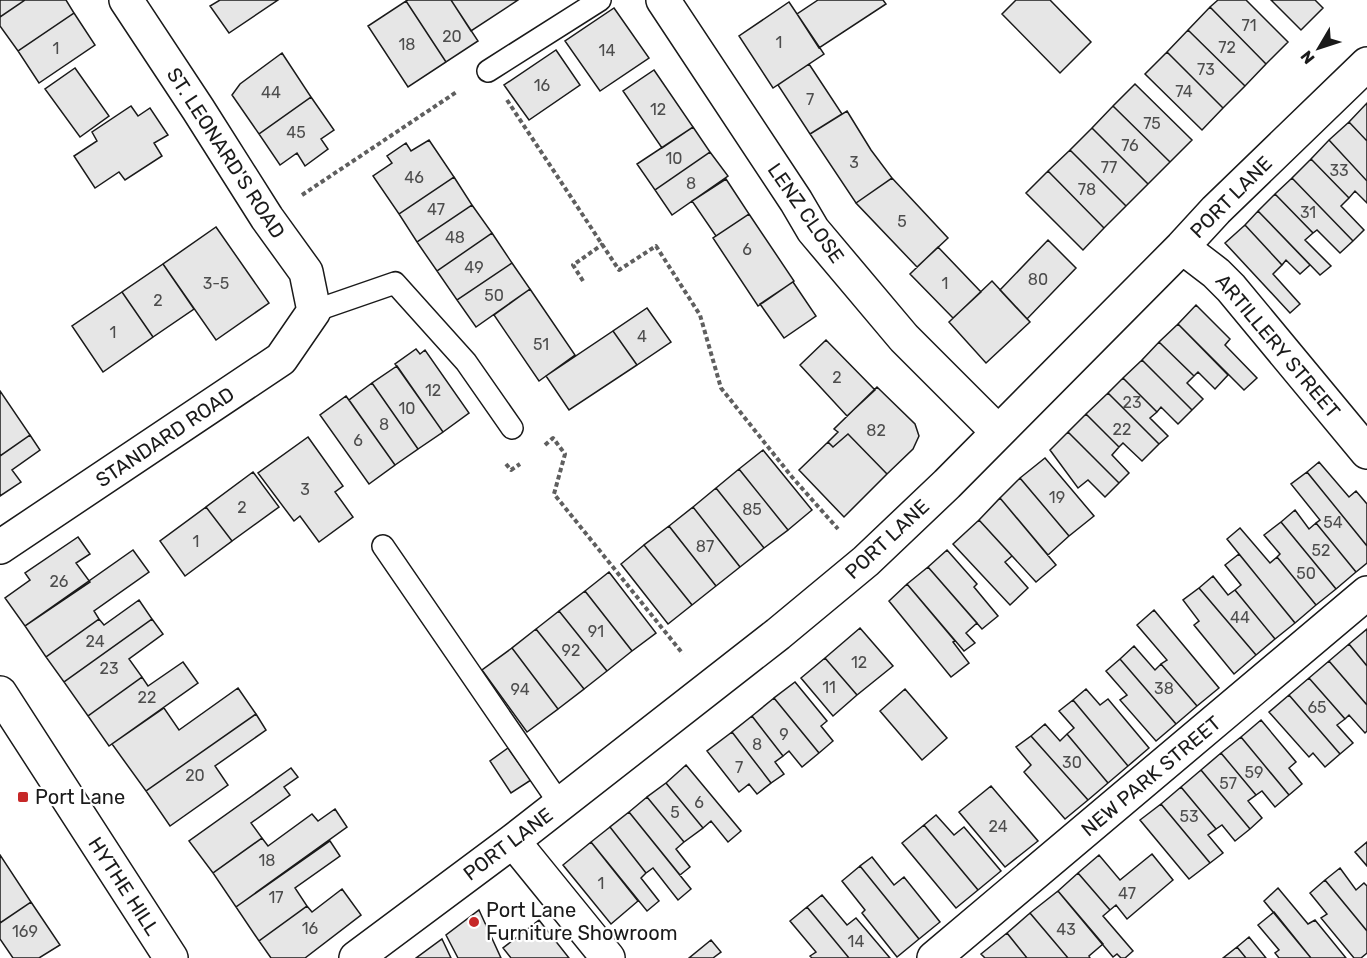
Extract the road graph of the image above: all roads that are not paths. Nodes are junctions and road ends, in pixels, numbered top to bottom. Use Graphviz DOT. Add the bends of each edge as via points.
graph roads {
  1 [pos="126,0"];
  2 [pos="600,0"];
  3 [pos="663,0"];
  4 [pos="1367,64"];
  5 [pos="488,71"];
  6 [pos="1182,247"];
  7 [pos="314,311"];
  8 [pos="512,428"];
  9 [pos="998,432"];
  10 [pos="1367,452"];
  11 [pos="383,546"];
  12 [pos="0,547"];
  13 [pos="1367,593"];
  14 [pos="0,693"];
  15 [pos="560,804"];
  16 [pos="513,841"];
  17 [pos="171,958"];
  18 [pos="356,958"];
  19 [pos="608,958"];
  20 [pos="934,958"];
  1 -- 7 [label="street, ST. LEONARD'S ROAD" via="306,272"];
  2 -- 5 [label="lane"];
  3 -- 9 [label="street, LENZ CLOSE" via="813,230 904,338"];
  4 -- 6 [label="street, PORT LANE"];
  6 -- 9 [label="street, PORT LANE"];
  6 -- 10 [label="street, ARTILLERY STREET" via="1231,288"];
  7 -- 8 [label="lane" via="395,283 466,362"];
  7 -- 12 [label="street, STANDARD ROAD" via="281,359"];
  9 -- 15 [label="street, PORT LANE" via="866,561"];
  11 -- 15 [label="lane"];
  13 -- 20 [label="street, NEW PARK STREET"];
  14 -- 17 [label="street, HYTHE HILL"];
  15 -- 16 [label="street, PORT LANE"];
  16 -- 18 [label="street, PORT LANE"];
  16 -- 19 [label="street"];
}
